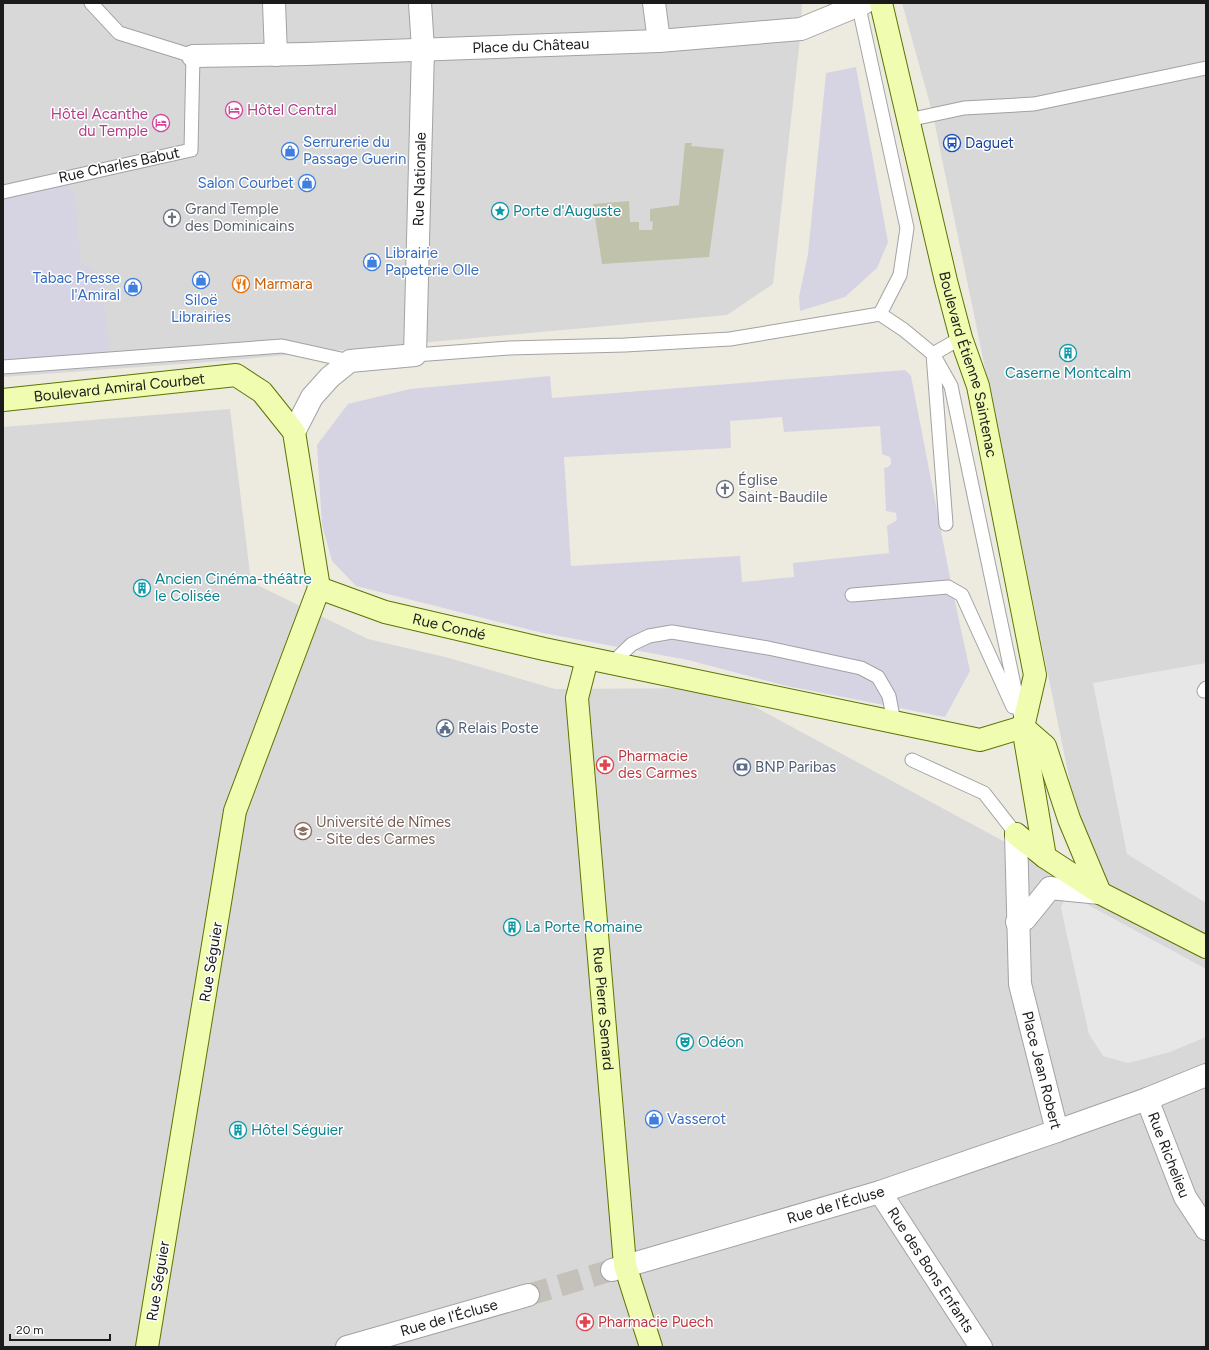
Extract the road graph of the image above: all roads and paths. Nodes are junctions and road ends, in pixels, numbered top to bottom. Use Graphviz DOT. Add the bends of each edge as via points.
graph roads {
  1 [pos="91,3"];
  2 [pos="274,3"];
  3 [pos="420,3"];
  4 [pos="654,3"];
  5 [pos="881,3"];
  6 [pos="860,4"];
  7 [pos="659,41"];
  8 [pos="423,49"];
  9 [pos="276,55"];
  10 [pos="193,56"];
  11 [pos="1206,68"];
  12 [pos="908,120"];
  13 [pos="3,192"];
  14 [pos="880,314"];
  15 [pos="961,338"];
  16 [pos="933,354"];
  17 [pos="414,355"];
  18 [pos="350,361"];
  19 [pos="3,367"];
  20 [pos="3,400"];
  21 [pos="294,432"];
  22 [pos="946,524"];
  23 [pos="319,588"];
  24 [pos="852,596"];
  25 [pos="587,658"];
  26 [pos="611,664"];
  27 [pos="894,722"];
  28 [pos="1022,727"];
  29 [pos="912,760"];
  30 [pos="1016,834"];
  31 [pos="1045,857"];
  32 [pos="1050,888"];
  33 [pos="1100,893"];
  34 [pos="1018,922"];
  35 [pos="1206,947"];
  36 [pos="1206,1075"];
  37 [pos="1147,1099"];
  38 [pos="1057,1131"];
  39 [pos="880,1192"];
  40 [pos="1206,1229"];
  41 [pos="618,1268"];
  42 [pos="528,1295"];
  43 [pos="649,1338"];
  44 [pos="147,1347"];
  45 [pos="346,1347"];
  46 [pos="666,1347"];
  47 [pos="981,1347"];
  1 -- 10 [label="lane" via="119,33"];
  2 -- 9 [label="street"];
  3 -- 8 [label="street, Rue Nationale"];
  4 -- 7 [label="street"];
  5 -- 12 [label="street, Boulevard Étienne Saintenac"];
  6 -- 7 [label="street, Place du Château" via="800,29"];
  6 -- 14 [label="lane" via="907,228 900,275"];
  7 -- 8 [label="street, Place du Château"];
  8 -- 9 [label="street, Place du Château"];
  8 -- 17 [label="street, Rue Nationale"];
  9 -- 10 [label="street, Place du Château"];
  10 -- 13 [label="lane, Rue Charles Babut" via="191,150"];
  11 -- 12 [label="lane" via="1034,104 964,108"];
  12 -- 15 [label="street, Boulevard Étienne Saintenac"];
  14 -- 16 [label="lane"];
  14 -- 17 [label="lane" via="730,339 509,348"];
  15 -- 16 [label="lane"];
  15 -- 28 [label="street, Boulevard Étienne Saintenac" via="978,386 1035,675"];
  16 -- 22 [label="lane"];
  16 -- 28 [label="lane" via="951,386 1003,625"];
  17 -- 18 [label="street"];
  18 -- 19 [label="lane" via="282,346"];
  18 -- 21 [label="street" via="312,396"];
  20 -- 21 [label="street, Boulevard Amiral Courbet" via="236,375 262,392"];
  21 -- 23 [label="street"];
  23 -- 25 [label="street, Rue Condé" via="385,612"];
  23 -- 44 [label="street, Rue Séguier" via="236,811"];
  24 -- 28 [label="lane" via="948,587 962,595"];
  25 -- 26 [label="street, Rue Condé"];
  25 -- 41 [label="street, Rue Pierre Semard" via="577,698"];
  26 -- 27 [label="street, Rue Condé"];
  26 -- 27 [label="lane" via="632,644 649,636 672,632 768,648 861,668 878,677 889,696"];
  27 -- 28 [label="street" via="980,740"];
  28 -- 31 [label="street"];
  28 -- 33 [label="street" via="1046,746 1069,820"];
  29 -- 30 [label="lane" via="984,792"];
  30 -- 31 [label="street"];
  30 -- 34 [label="street, Place Jean Robert"];
  31 -- 32 [label="street"];
  31 -- 33 [label="street"];
  32 -- 33 [label="street"];
  32 -- 34 [label="street" via="1025,919"];
  33 -- 35 [label="street"];
  34 -- 38 [label="street, Place Jean Robert" via="1020,984"];
  36 -- 37 [label="street, Place Jean Robert"];
  37 -- 38 [label="street, Place Jean Robert"];
  37 -- 40 [label="street, Rue Richelieu" via="1185,1197"];
  38 -- 39 [label="street, Rue de l'Écluse"];
  39 -- 41 [label="street, Rue de l'Écluse"];
  39 -- 47 [label="street, Rue des Bons Enfants"];
  41 -- 43 [label="street, Rue Pierre Semard"];
  42 -- 45 [label="street, Rue de l'Écluse"];
  43 -- 46 [label="street, Rue Pierre Semard"];
}
